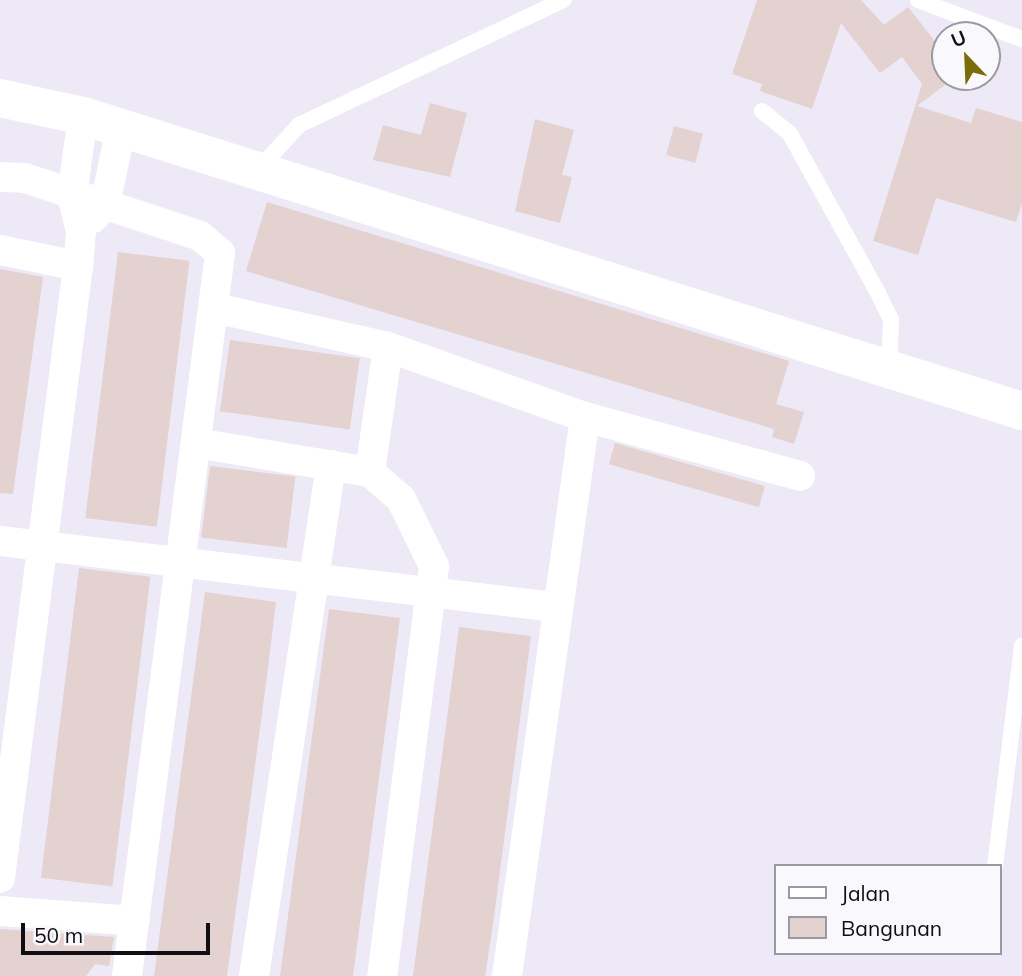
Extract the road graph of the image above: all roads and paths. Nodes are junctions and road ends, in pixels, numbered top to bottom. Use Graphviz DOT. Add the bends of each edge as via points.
graph roads {
  1 [pos="564,0"];
  2 [pos="918,0"];
  3 [pos="1022,38"];
  4 [pos="0,98"];
  5 [pos="762,111"];
  6 [pos="80,136"];
  7 [pos="117,146"];
  8 [pos="0,177"];
  9 [pos="274,180"];
  10 [pos="72,196"];
  11 [pos="106,205"];
  12 [pos="81,231"];
  13 [pos="0,250"];
  14 [pos="78,266"];
  15 [pos="215,307"];
  16 [pos="388,347"];
  17 [pos="889,373"];
  18 [pos="1022,411"];
  19 [pos="585,417"];
  20 [pos="196,443"];
  21 [pos="331,465"];
  22 [pos="370,471"];
  23 [pos="800,477"];
  24 [pos="0,541"];
  25 [pos="43,548"];
  26 [pos="182,562"];
  27 [pos="310,582"];
  28 [pos="434,594"];
  29 [pos="554,607"];
  30 [pos="1022,646"];
  31 [pos="995,864"];
  32 [pos="0,878"];
  33 [pos="0,911"];
  34 [pos="135,921"];
  35 [pos="127,976"];
  36 [pos="254,976"];
  37 [pos="382,976"];
  38 [pos="508,976"];
  1 -- 9 [label="lane" via="299,125"];
  2 -- 3 [label="lane"];
  4 -- 6 [label="street"];
  5 -- 17 [label="lane" via="790,134 827,192 891,320"];
  6 -- 7 [label="street"];
  6 -- 10 [label="street"];
  7 -- 9 [label="street"];
  7 -- 11 [label="street"];
  8 -- 10 [label="street" via="25,178"];
  9 -- 17 [label="street"];
  10 -- 11 [label="street"];
  10 -- 12 [label="street"];
  11 -- 12 [label="street"];
  11 -- 15 [label="street" via="215,245 222,263"];
  12 -- 14 [label="street"];
  13 -- 14 [label="street"];
  14 -- 25 [label="street"];
  15 -- 16 [label="street"];
  15 -- 20 [label="street"];
  16 -- 19 [label="street"];
  16 -- 22 [label="street"];
  17 -- 18 [label="street"];
  19 -- 23 [label="street"];
  19 -- 29 [label="street"];
  20 -- 21 [label="street"];
  20 -- 26 [label="street"];
  21 -- 22 [label="street"];
  21 -- 27 [label="street"];
  22 -- 28 [label="street" via="416,523 434,566"];
  24 -- 25 [label="street"];
  25 -- 26 [label="street"];
  25 -- 32 [label="street"];
  26 -- 27 [label="street"];
  26 -- 34 [label="street"];
  27 -- 28 [label="street"];
  27 -- 36 [label="street"];
  28 -- 29 [label="street"];
  28 -- 37 [label="street"];
  29 -- 38 [label="street"];
  30 -- 31 [label="lane"];
  33 -- 34 [label="street"];
  34 -- 35 [label="street"];
}
